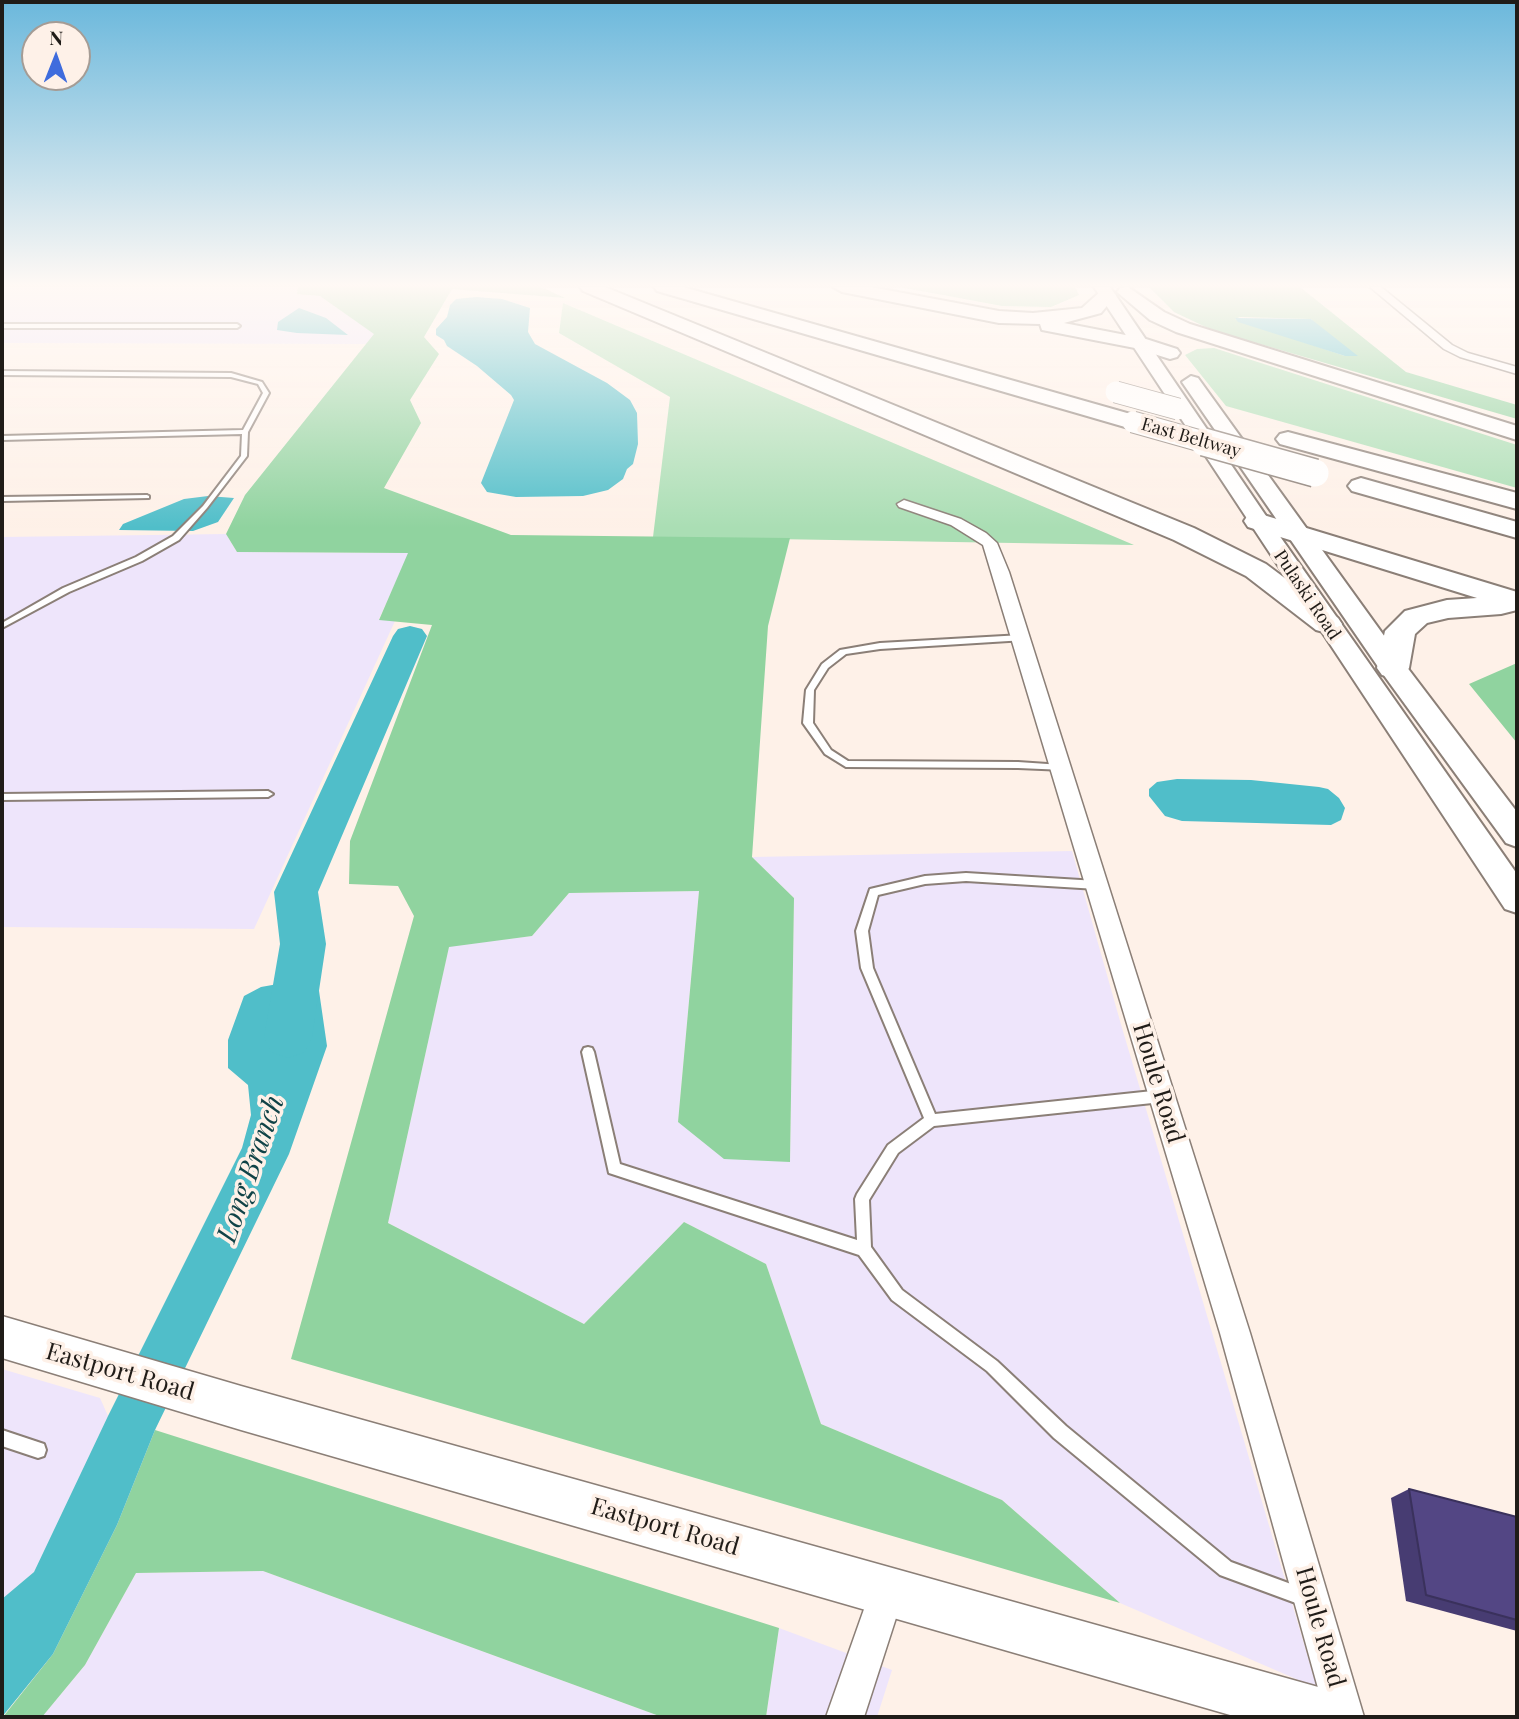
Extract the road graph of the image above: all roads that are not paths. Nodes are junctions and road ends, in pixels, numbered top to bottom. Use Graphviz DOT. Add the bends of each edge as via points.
graph roads {
  1 [pos="782,367"];
  2 [pos="942,367"];
  3 [pos="1168,367"];
  4 [pos="1168,367"];
  5 [pos="1302,367"];
  6 [pos="2,373"];
  7 [pos="1109,390"];
  8 [pos="245,432"];
  9 [pos="1517,433"];
  10 [pos="2,438"];
  11 [pos="147,497"];
  12 [pos="2,499"];
  13 [pos="1517,501"];
  14 [pos="904,504"];
  15 [pos="1281,530"];
  16 [pos="1517,530"];
  17 [pos="1184,534"];
  18 [pos="1517,601"];
  19 [pos="1517,607"];
  20 [pos="1328,624"];
  21 [pos="2,626"];
  22 [pos="1022,638"];
  23 [pos="1393,668"];
  24 [pos="1062,768"];
  25 [pos="268,794"];
  26 [pos="2,797"];
  27 [pos="1517,835"];
  28 [pos="1097,885"];
  29 [pos="1517,900"];
  30 [pos="588,1052"];
  31 [pos="1162,1096"];
  32 [pos="931,1120"];
  33 [pos="864,1249"];
  34 [pos="2,1337"];
  35 [pos="2,1438"];
  36 [pos="38,1450"];
  37 [pos="887,1590"];
  38 [pos="1313,1600"];
  39 [pos="845,1717"];
  40 [pos="1329,1717"];
  41 [pos="1345,1717"];
  1 -- 17 [label="highway"];
  2 -- 16 [label="highway, East Beltway, bridge"];
  3 -- 15 [label="main road, Pulaski Road"];
  4 -- 15 [label="main road, Pulaski Road"];
  5 -- 9 [label="highway"];
  6 -- 8 [label="lane" via="230,375 260,383 266,393"];
  7 -- 13 [label="highway, East Beltway, bridge"];
  8 -- 10 [label="lane"];
  8 -- 21 [label="lane" via="244,456 176,538"];
  11 -- 12 [label="lane"];
  14 -- 22 [label="street, Houle Road" via="956,522 990,543"];
  15 -- 17 [label="highway" via="1223,542"];
  15 -- 18 [label="highway"];
  15 -- 20 [label="main road, Pulaski Road"];
  15 -- 23 [label="main road, Pulaski Road"];
  17 -- 20 [label="highway" via="1256,570"];
  19 -- 23 [label="highway" via="1447,608 1416,617 1400,631"];
  20 -- 29 [label="main road, Pulaski Road"];
  22 -- 24 [label="street, Houle Road"];
  22 -- 24 [label="lane" via="843,652 825,666 810,690 808,723 828,752 846,764"];
  23 -- 27 [label="main road, Pulaski Road"];
  24 -- 28 [label="street, Houle Road"];
  25 -- 26 [label="lane"];
  28 -- 31 [label="street, Houle Road"];
  28 -- 32 [label="lane" via="966,877 925,880 874,892 862,931 867,968"];
  30 -- 33 [label="lane" via="614,1169"];
  31 -- 32 [label="lane"];
  31 -- 38 [label="street, Houle Road"];
  32 -- 33 [label="lane" via="893,1149 862,1199"];
  33 -- 38 [label="lane" via="897,1295 992,1366 1060,1432 1226,1569"];
  34 -- 37 [label="street, Eastport Road"];
  35 -- 36 [label="lane"];
  37 -- 39 [label="street"];
  37 -- 40 [label="street, Eastport Road"];
  38 -- 41 [label="street, Houle Road"];
}
